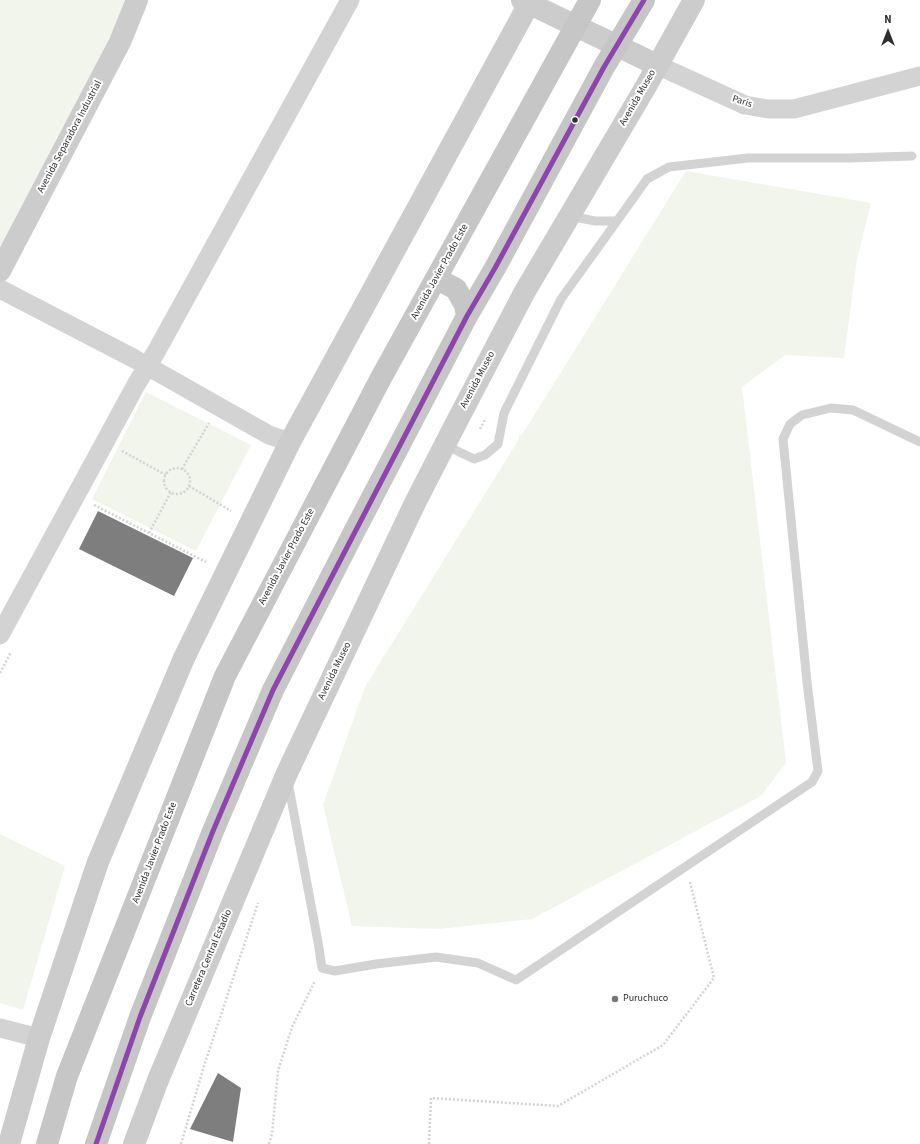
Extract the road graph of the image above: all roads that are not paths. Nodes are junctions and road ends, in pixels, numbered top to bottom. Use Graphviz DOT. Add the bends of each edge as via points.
graph roads {
  1 [pos="137,0"];
  2 [pos="350,0"];
  3 [pos="590,0"];
  4 [pos="644,0"];
  5 [pos="694,0"];
  6 [pos="527,1"];
  7 [pos="575,26"];
  8 [pos="617,46"];
  9 [pos="657,66"];
  10 [pos="920,76"];
  11 [pos="912,156"];
  12 [pos="569,216"];
  13 [pos="617,221"];
  14 [pos="0,271"];
  15 [pos="435,280"];
  16 [pos="0,289"];
  17 [pos="467,316"];
  18 [pos="147,366"];
  19 [pos="290,442"];
  20 [pos="920,442"];
  21 [pos="445,444"];
  22 [pos="0,635"];
  23 [pos="287,773"];
  24 [pos="0,1028"];
  25 [pos="39,1038"];
  26 [pos="9,1144"];
  27 [pos="47,1144"];
  28 [pos="96,1144"];
  29 [pos="134,1144"];
  1 -- 14 [label="street, Avenida Separadora Industrial" via="120,42"];
  2 -- 18 [label="street"];
  3 -- 7 [label="main road, Avenida Javier Prado Este"];
  4 -- 8 [label="main road"];
  5 -- 9 [label="street, Avenida Museo"];
  6 -- 7 [label="street, Paris"];
  6 -- 19 [label="street"];
  7 -- 8 [label="street, Paris"];
  7 -- 15 [label="main road, Avenida Javier Prado Este"];
  8 -- 9 [label="street, Paris"];
  8 -- 17 [label="main road"];
  9 -- 10 [label="street, Paris" via="745,105 768,109 794,109"];
  9 -- 12 [label="street, Avenida Museo"];
  11 -- 13 [label="lane" via="748,158 669,167 647,179"];
  12 -- 13 [label="lane" via="595,221"];
  12 -- 21 [label="street, Avenida Museo" via="524,293"];
  13 -- 21 [label="lane" via="561,298 504,413 498,444 485,455 474,459"];
  15 -- 17 [label="main road" via="456,289 465,305"];
  15 -- 27 [label="main road, Avenida Javier Prado Este" via="225,676 68,1076"];
  16 -- 18 [label="street"];
  17 -- 28 [label="main road" via="273,690 207,845 140,1017"];
  18 -- 19 [label="street" via="269,435"];
  18 -- 22 [label="street"];
  19 -- 25 [label="street" via="181,665 98,862"];
  20 -- 23 [label="lane" via="853,410 831,408 802,415 790,424 782,439 818,771 812,782 516,980 478,963 436,957 335,971 322,968"];
  21 -- 23 [label="street, Avenida Museo"];
  23 -- 29 [label="street, Carretera Central Estadio" via="158,1080"];
  24 -- 25 [label="street"];
  25 -- 26 [label="street"];
}
